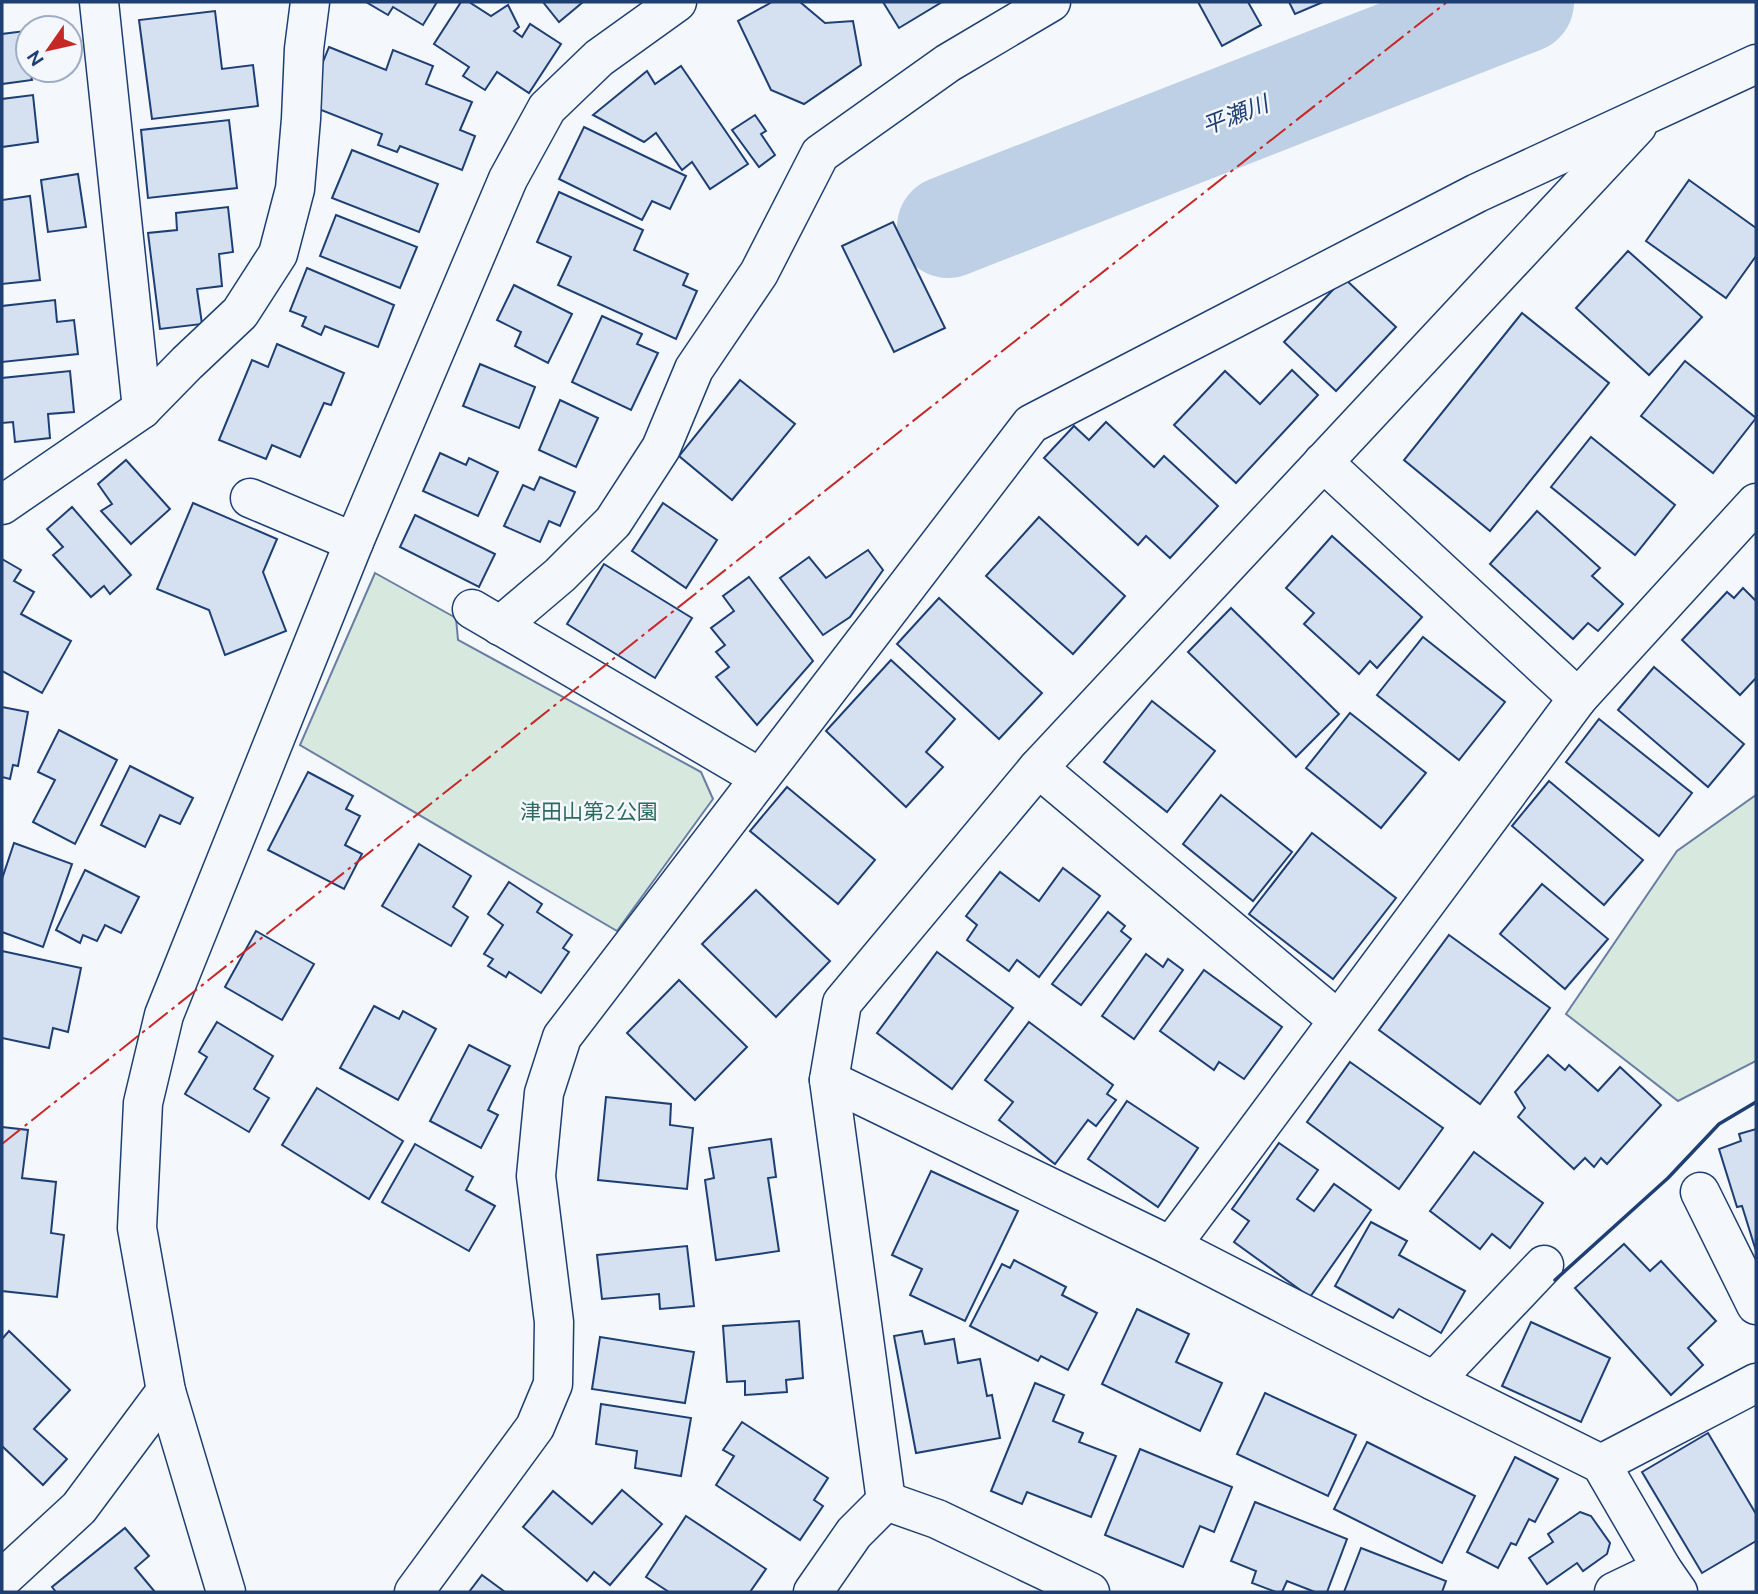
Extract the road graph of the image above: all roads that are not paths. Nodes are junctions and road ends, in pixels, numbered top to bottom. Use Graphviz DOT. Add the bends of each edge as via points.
graph roads {
  1 [pos="99,2"];
  2 [pos="310,2"];
  3 [pos="677,2"];
  4 [pos="1051,2"];
  5 [pos="1756,64"];
  6 [pos="1650,112"];
  7 [pos="142,410"];
  8 [pos="1324,462"];
  9 [pos="250,498"];
  10 [pos="1756,503"];
  11 [pos="2,505"];
  12 [pos="354,542"];
  13 [pos="1578,698"];
  14 [pos="1038,768"];
  15 [pos="760,777"];
  16 [pos="1338,1020"];
  17 [pos="828,1080"];
  18 [pos="1700,1192"];
  19 [pos="1171,1246"];
  20 [pos="1544,1265"];
  21 [pos="1756,1305"];
  22 [pos="1434,1381"];
  23 [pos="1756,1383"];
  24 [pos="166,1391"];
  25 [pos="1601,1464"];
  26 [pos="886,1501"];
  27 [pos="2,1578"];
  28 [pos="1670,1581"];
  29 [pos="226,1592"];
  30 [pos="414,1592"];
  31 [pos="813,1592"];
  32 [pos="1090,1592"];
  33 [pos="1614,1592"];
  1 -- 7 [label="street"];
  2 -- 7 [label="street" via="295,189 278,254 240,313"];
  3 -- 12 [label="street" via="599,58 547,108 508,179"];
  4 -- 15 [label="street" via="948,62 820,154 759,273 694,369 661,447 613,522 560,575 486,618"];
  5 -- 6 [label="street"];
  6 -- 8 [label="street"];
  6 -- 15 [label="street" via="1477,193 1031,424"];
  7 -- 11 [label="street"];
  8 -- 13 [label="street"];
  8 -- 14 [label="street"];
  9 -- 12 [label="street"];
  10 -- 13 [label="street"];
  12 -- 24 [label="street" via="164,1015 143,1103 137,1227"];
  13 -- 16 [label="street"];
  14 -- 16 [label="street"];
  14 -- 17 [label="street" via="842,1003"];
  15 -- 30 [label="street" via="562,1037 544,1093 536,1176 554,1322 553,1384 535,1427"];
  16 -- 19 [label="street"];
  17 -- 19 [label="street"];
  17 -- 26 [label="street"];
  18 -- 21 [label="street"];
  19 -- 22 [label="street"];
  20 -- 22 [label="street"];
  22 -- 25 [label="street"];
  23 -- 25 [label="street"];
  24 -- 27 [label="street" via="79,1508"];
  24 -- 29 [label="street"];
  25 -- 28 [label="street"];
  26 -- 31 [label="street" via="854,1533"];
  26 -- 32 [label="street" via="937,1519"];
  28 -- 33 [label="street"];
}
